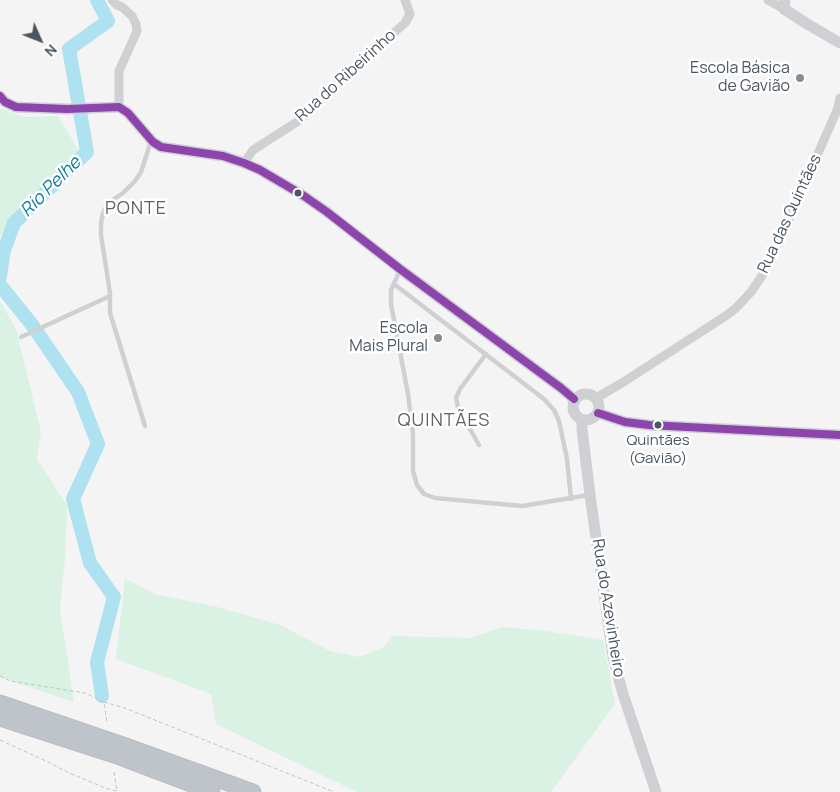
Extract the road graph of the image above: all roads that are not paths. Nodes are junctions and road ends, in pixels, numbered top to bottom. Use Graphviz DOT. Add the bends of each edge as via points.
graph roads {
  1 [pos="112,0"];
  2 [pos="405,0"];
  3 [pos="768,0"];
  4 [pos="784,4"];
  5 [pos="840,43"];
  6 [pos="0,96"];
  7 [pos="840,98"];
  8 [pos="119,107"];
  9 [pos="151,139"];
  10 [pos="244,163"];
  11 [pos="400,268"];
  12 [pos="394,284"];
  13 [pos="110,296"];
  14 [pos="21,337"];
  15 [pos="486,354"];
  16 [pos="596,398"];
  17 [pos="574,399"];
  18 [pos="598,413"];
  19 [pos="582,420"];
  20 [pos="144,426"];
  21 [pos="840,435"];
  22 [pos="479,445"];
  23 [pos="590,495"];
  24 [pos="571,499"];
  25 [pos="0,703"];
  26 [pos="0,718"];
  27 [pos="212,792"];
  28 [pos="253,792"];
  29 [pos="656,792"];
  1 -- 8 [label="street" via="132,16 137,31 119,71"];
  2 -- 10 [label="street, Rua do Ribeirinho" via="410,14 405,23 300,120 253,150"];
  3 -- 4 [label="street"];
  4 -- 5 [label="street" via="800,20"];
  6 -- 8 [label="street" via="16,107"];
  7 -- 16 [label="street, Rua das Quintães" via="786,226 751,292 726,315"];
  8 -- 9 [label="street"];
  9 -- 10 [label="street" via="162,147 223,156"];
  9 -- 13 [label="lane" via="135,181 102,212"];
  10 -- 11 [label="street" via="304,196"];
  11 -- 12 [label="lane"];
  11 -- 17 [label="street"];
  12 -- 15 [label="lane"];
  12 -- 24 [label="lane" via="392,304 408,394 413,471 424,494 435,498 522,506"];
  13 -- 14 [label="lane"];
  13 -- 20 [label="lane" via="110,313"];
  15 -- 22 [label="lane" via="456,398 458,408"];
  15 -- 24 [label="lane" via="554,410 567,459"];
  16 -- 17 [label="street" via="585,393"];
  16 -- 18 [label="street"];
  17 -- 19 [label="street" via="573,410"];
  18 -- 19 [label="street" via="591,419"];
  18 -- 21 [label="street" via="625,422 649,425"];
  19 -- 23 [label="street, Rua do Azevinheiro"];
  23 -- 24 [label="lane"];
  23 -- 29 [label="street, Rua do Azevinheiro" via="613,657 622,694"];
  25 -- 28 [label="highway"];
  26 -- 27 [label="highway" via="120,757"];
}
